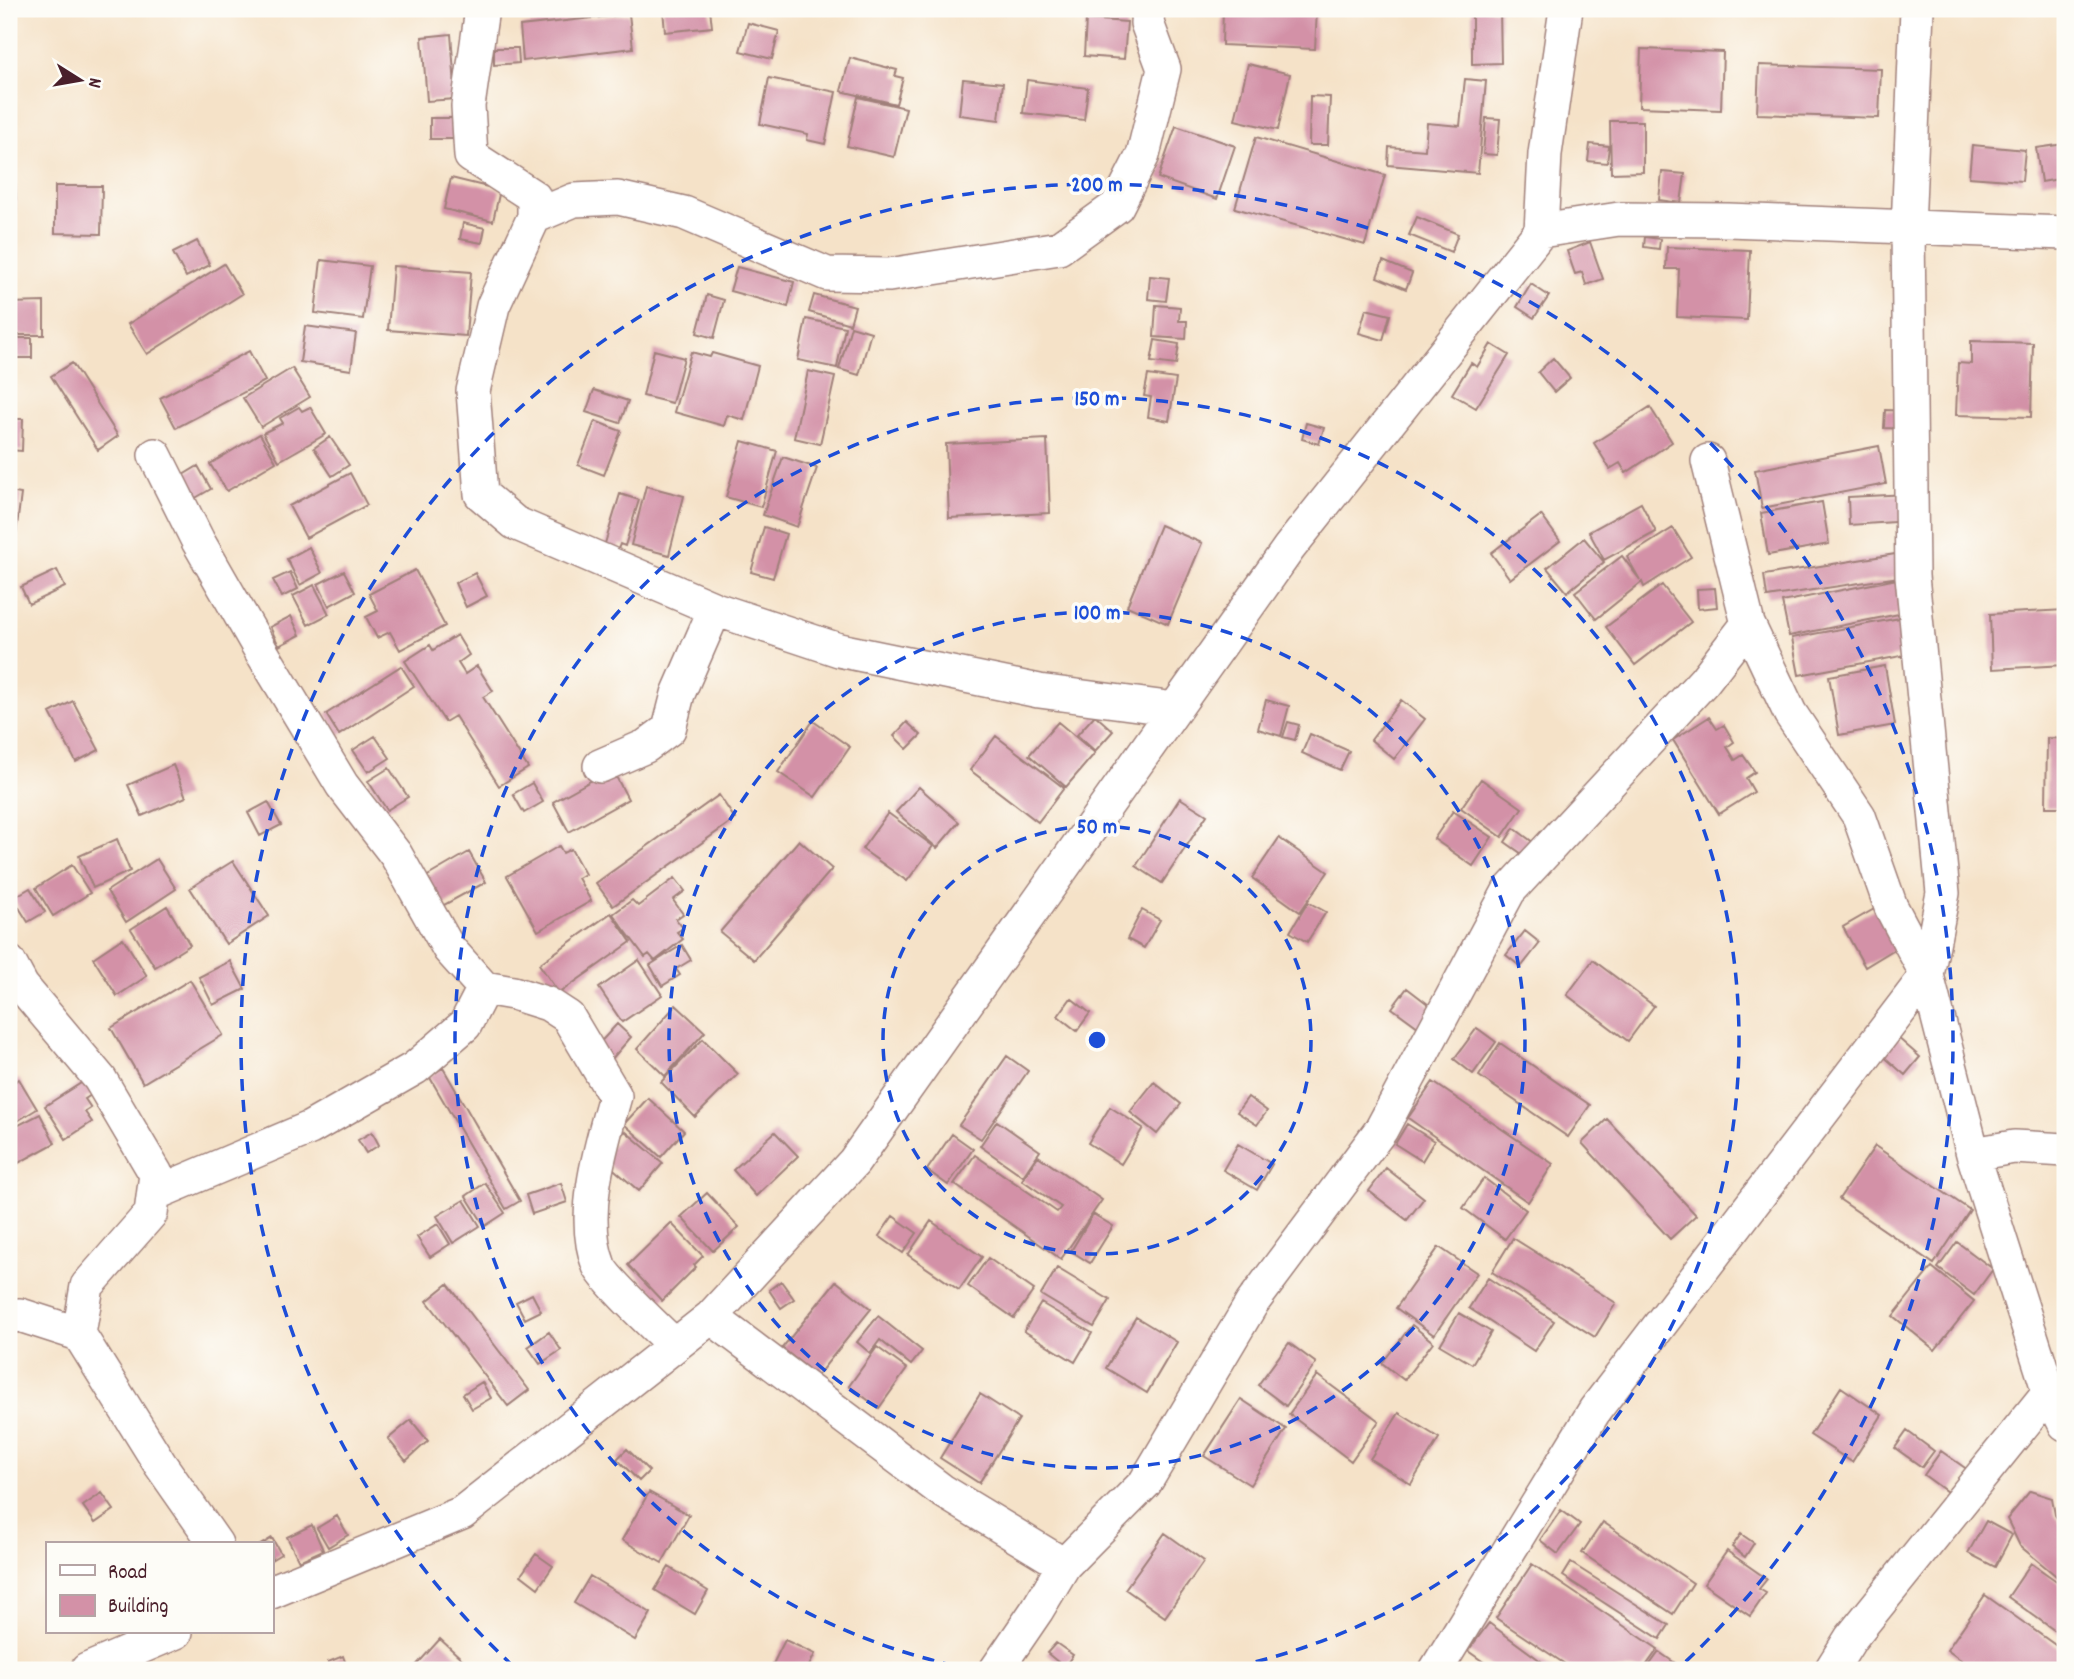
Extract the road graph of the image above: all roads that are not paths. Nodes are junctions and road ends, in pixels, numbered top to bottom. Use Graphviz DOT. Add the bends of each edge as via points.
graph roads {
  1 [pos="482,9"];
  2 [pos="1148,9"];
  3 [pos="1566,9"];
  4 [pos="1917,9"];
  5 [pos="534,217"];
  6 [pos="1909,229"];
  7 [pos="1541,231"];
  8 [pos="2065,233"];
  9 [pos="155,455"];
  10 [pos="1708,461"];
  11 [pos="715,609"];
  12 [pos="1748,624"];
  13 [pos="1175,709"];
  14 [pos="600,766"];
  15 [pos="9,962"];
  16 [pos="1927,975"];
  17 [pos="484,988"];
  18 [pos="2065,1150"];
  19 [pos="1973,1154"];
  20 [pos="154,1194"];
  21 [pos="9,1316"];
  22 [pos="711,1317"];
  23 [pos="79,1334"];
  24 [pos="674,1345"];
  25 [pos="2049,1392"];
  26 [pos="2065,1424"];
  27 [pos="215,1542"];
  28 [pos="1064,1565"];
  29 [pos="273,1591"];
  30 [pos="171,1634"];
  31 [pos="88,1670"];
  32 [pos="996,1670"];
  33 [pos="1436,1670"];
  34 [pos="1831,1670"];
  1 -- 5 [label="street" via="468,106 471,156 534,197"];
  2 -- 5 [label="street" via="1147,23 1164,69 1143,155 1117,206 1059,248 889,275 827,274 684,213 618,198 574,200"];
  3 -- 7 [label="street" via="1545,154"];
  4 -- 6 [label="street"];
  5 -- 11 [label="street" via="493,306 473,391 481,494 515,523"];
  6 -- 7 [label="street" via="1619,219"];
  6 -- 8 [label="street"];
  6 -- 16 [label="street" via="1912,576 1943,893"];
  7 -- 13 [label="street" via="1289,548"];
  9 -- 17 [label="street" via="198,541 342,785 396,855 449,949"];
  10 -- 12 [label="street"];
  11 -- 13 [label="street" via="839,650 1039,691"];
  11 -- 14 [label="street" via="678,694 669,729 646,746"];
  12 -- 16 [label="street" via="1790,713 1859,816 1891,907"];
  12 -- 28 [label="street" via="1704,681 1508,891 1381,1130 1252,1303 1145,1483"];
  13 -- 22 [label="street" via="854,1162"];
  15 -- 20 [label="street" via="22,986 100,1079 156,1174"];
  16 -- 19 [label="street"];
  16 -- 33 [label="street" via="1595,1410"];
  17 -- 20 [label="street" via="465,1025 415,1068 310,1128"];
  17 -- 24 [label="street" via="548,1004 568,1017 615,1096 596,1164 592,1232 600,1268"];
  18 -- 19 [label="street" via="2014,1147"];
  19 -- 25 [label="street"];
  20 -- 23 [label="street" via="151,1213 86,1286"];
  21 -- 23 [label="street" via="20,1315"];
  22 -- 24 [label="street"];
  22 -- 28 [label="street" via="941,1490"];
  23 -- 27 [label="street"];
  24 -- 29 [label="street" via="462,1513"];
  25 -- 26 [label="street"];
  25 -- 34 [label="street" via="1851,1638"];
  28 -- 32 [label="street"];
  30 -- 31 [label="street"];
}
